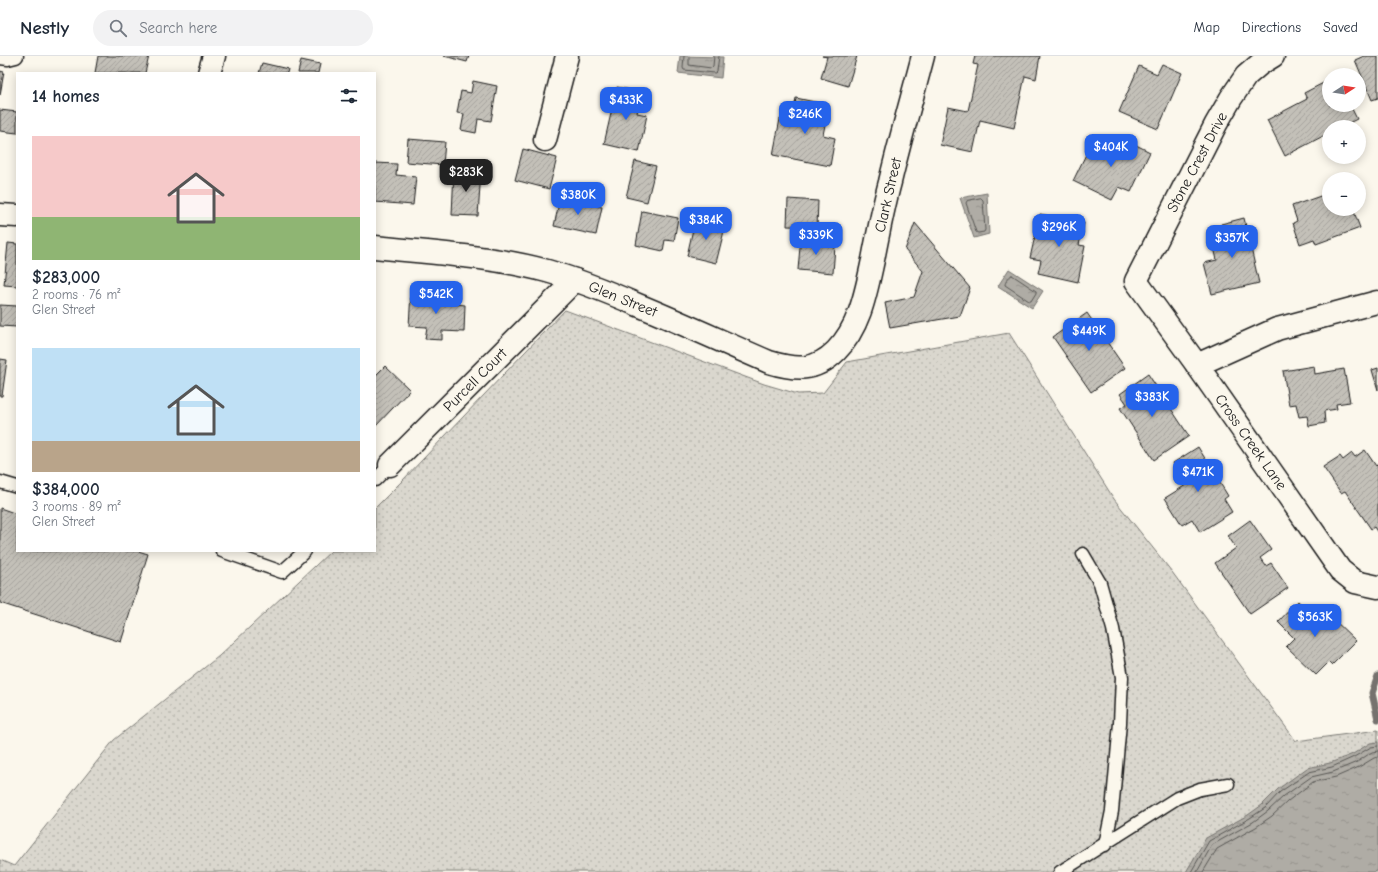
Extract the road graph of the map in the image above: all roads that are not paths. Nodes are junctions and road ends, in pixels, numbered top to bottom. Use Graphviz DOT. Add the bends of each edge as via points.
graph roads {
  1 [pos="17,56"];
  2 [pos="214,56"];
  3 [pos="567,56"];
  4 [pos="923,56"];
  5 [pos="1273,56"];
  6 [pos="0,58"];
  7 [pos="209,72"];
  8 [pos="545,140"];
  9 [pos="0,215"];
  10 [pos="16,216"];
  11 [pos="376,247"];
  12 [pos="575,280"];
  13 [pos="1136,280"];
  14 [pos="1377,302"];
  15 [pos="850,333"];
  16 [pos="1197,365"];
  17 [pos="382,472"];
  18 [pos="0,482"];
  19 [pos="16,488"];
  20 [pos="225,552"];
  21 [pos="304,552"];
  22 [pos="1082,554"];
  23 [pos="1378,587"];
  24 [pos="1228,784"];
  25 [pos="1104,845"];
  26 [pos="1060,872"];
  1 -- 6 [label="lane"];
  2 -- 7 [label="street"];
  3 -- 8 [label="street"];
  4 -- 15 [label="street, Clark Street" via="890,182 865,293 859,315"];
  5 -- 13 [label="street, Stone Crest Drive" via="1246,76 1231,98"];
  9 -- 10 [label="street"];
  11 -- 12 [label="street, Glen Street" via="514,263"];
  12 -- 15 [label="street, Glen Street" via="784,367 813,366 826,360"];
  12 -- 17 [label="street, Purcell Court"];
  13 -- 16 [label="street, Cross Creek Lane"];
  14 -- 16 [label="street" via="1277,329"];
  16 -- 23 [label="street, Cross Creek Lane" via="1340,570 1355,582"];
  18 -- 19 [label="lane"];
  20 -- 21 [label="lane" via="282,572"];
  22 -- 25 [label="lane" via="1100,582 1113,629 1122,677 1112,811"];
  24 -- 25 [label="lane" via="1200,789 1177,798"];
  25 -- 26 [label="lane"];
}
